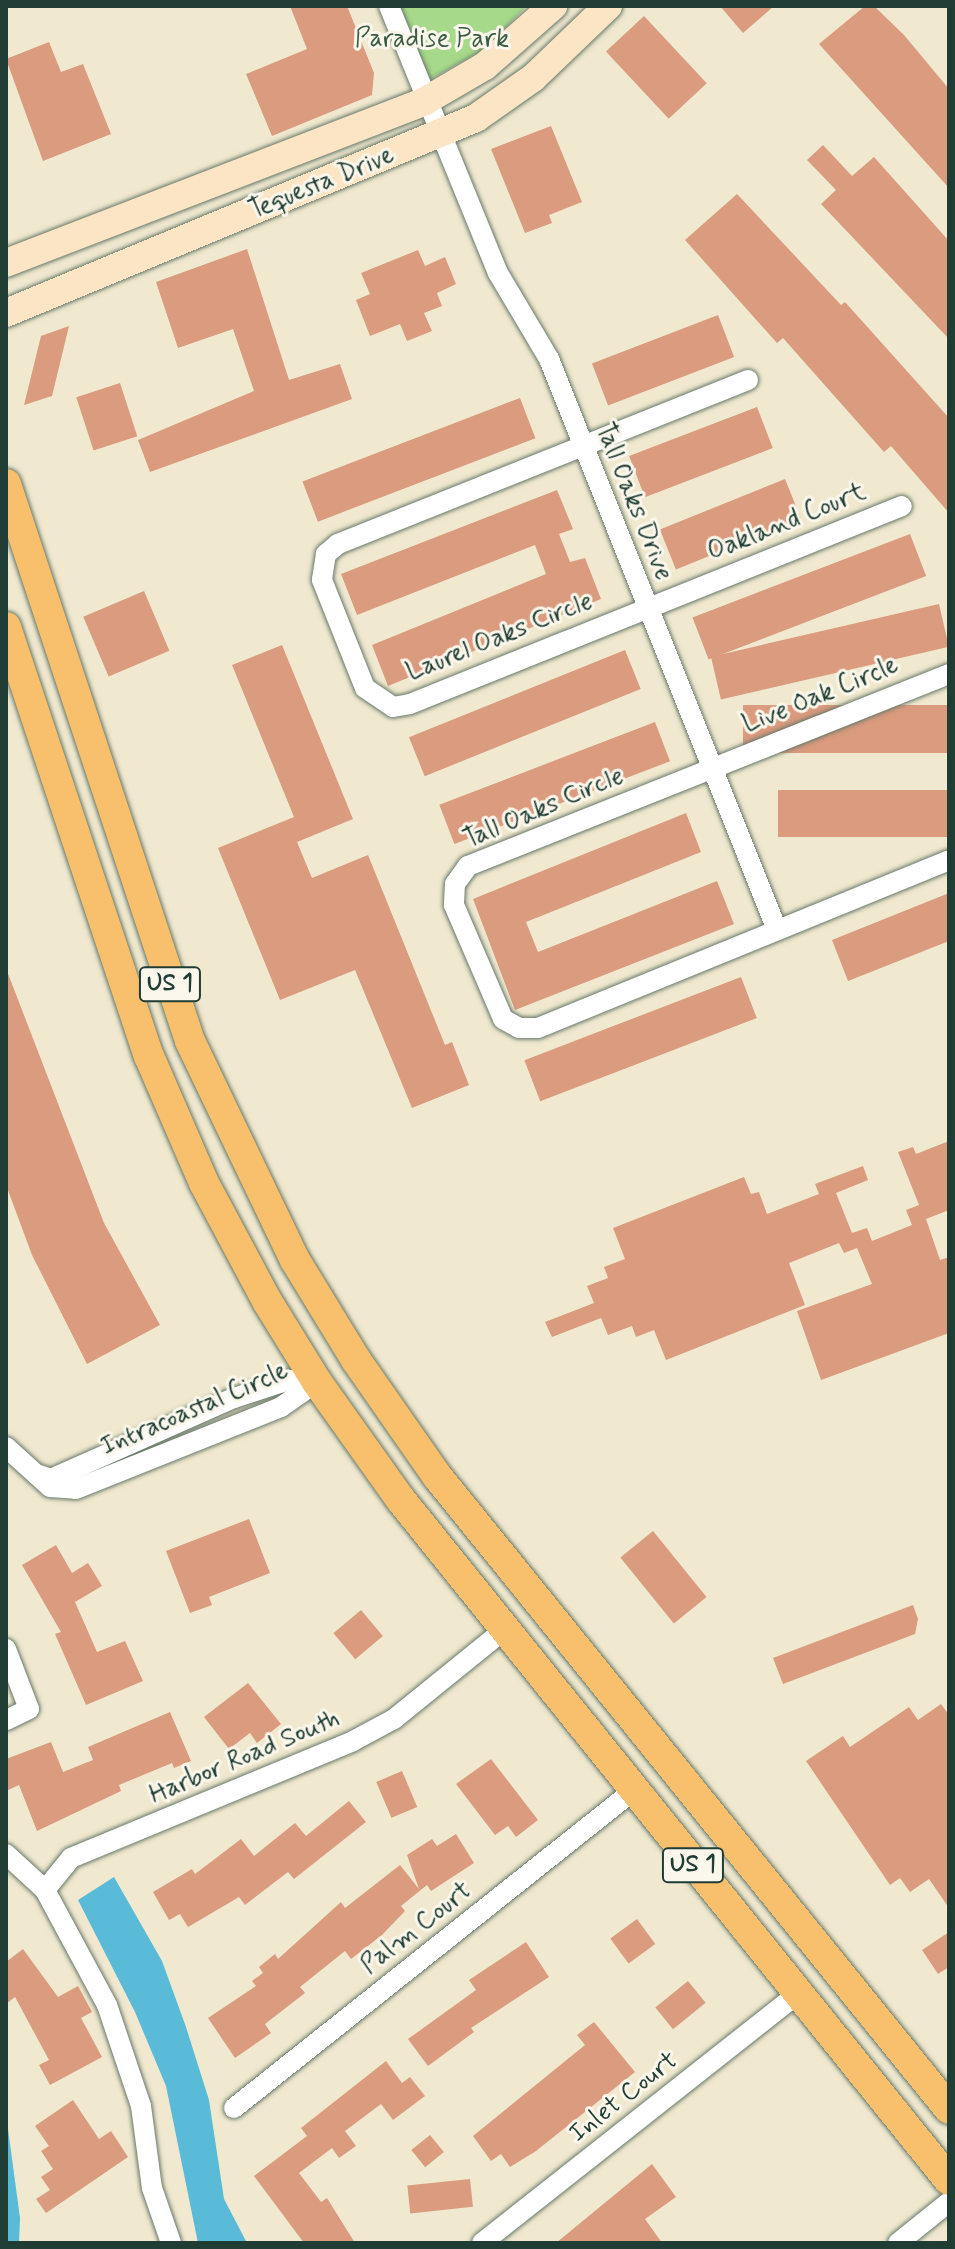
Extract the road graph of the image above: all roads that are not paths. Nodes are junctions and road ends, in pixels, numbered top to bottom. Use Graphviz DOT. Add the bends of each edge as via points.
graph roads {
  1 [pos="389,6"];
  2 [pos="553,6"];
  3 [pos="608,6"];
  4 [pos="425,101"];
  5 [pos="439,136"];
  6 [pos="6,263"];
  7 [pos="6,313"];
  8 [pos="748,380"];
  9 [pos="583,449"];
  10 [pos="6,484"];
  11 [pos="902,506"];
  12 [pos="647,606"];
  13 [pos="6,627"];
  14 [pos="949,674"];
  15 [pos="713,767"];
  16 [pos="949,860"];
  17 [pos="777,930"];
  18 [pos="126,989"];
  19 [pos="190,1041"];
  20 [pos="267,1301"];
  21 [pos="330,1319"];
  22 [pos="317,1382"];
  23 [pos="386,1405"];
  24 [pos="6,1447"];
  25 [pos="504,1630"];
  26 [pos="6,1649"];
  27 [pos="6,1720"];
  28 [pos="589,1735"];
  29 [pos="665,1759"];
  30 [pos="633,1791"];
  31 [pos="716,1821"];
  32 [pos="6,1854"];
  33 [pos="45,1890"];
  34 [pos="798,1993"];
  35 [pos="234,2108"];
  36 [pos="949,2109"];
  37 [pos="949,2180"];
  38 [pos="949,2202"];
  39 [pos="171,2243"];
  40 [pos="482,2243"];
  41 [pos="898,2243"];
  1 -- 4 [label="street, Tall Oaks Drive"];
  2 -- 4 [label="street, Tequesta Drive" via="485,66"];
  3 -- 5 [label="street, Tequesta Drive" via="513,94"];
  4 -- 5 [label="street, Tall Oaks Drive"];
  4 -- 6 [label="street, Tequesta Drive"];
  5 -- 7 [label="street, Tequesta Drive"];
  5 -- 9 [label="street, Tall Oaks Drive" via="498,273 549,359"];
  8 -- 9 [label="street"];
  9 -- 12 [label="street, Tall Oaks Drive"];
  9 -- 12 [label="street, Laurel Oaks Circle" via="338,544 326,554 322,580 365,688 393,707 410,704"];
  10 -- 19 [label="main road, US 1"];
  11 -- 12 [label="street, Oakland Court"];
  12 -- 15 [label="street, Tall Oaks Drive"];
  13 -- 18 [label="main road, US 1"];
  14 -- 15 [label="street, Live Oak Circle"];
  15 -- 17 [label="street, Tall Oaks Drive"];
  15 -- 17 [label="street, Tall Oaks Circle" via="468,866 455,884 454,905 499,1012 519,1028 538,1028"];
  16 -- 17 [label="street"];
  18 -- 19 [label="main road" via="161,1030"];
  18 -- 20 [label="main road, US 1" via="171,1111"];
  19 -- 21 [label="main road, US 1" via="262,1199"];
  20 -- 21 [label="main road" via="300,1317"];
  20 -- 22 [label="main road, US 1"];
  21 -- 23 [label="main road, US 1"];
  22 -- 23 [label="main road" via="343,1379"];
  22 -- 24 [label="street, Intracoastal Circle" via="281,1407 76,1489 50,1487"];
  22 -- 25 [label="main road, US 1"];
  23 -- 29 [label="main road, US 1"];
  25 -- 28 [label="main road, US 1"];
  25 -- 33 [label="street, Harbor Road South" via="385,1724 71,1858"];
  26 -- 27 [label="street" via="29,1709"];
  28 -- 29 [label="main road" via="628,1752"];
  28 -- 30 [label="main road, US 1"];
  29 -- 31 [label="main road, US 1"];
  30 -- 31 [label="main road" via="671,1798"];
  30 -- 34 [label="main road, US 1"];
  30 -- 35 [label="street, Palm Court"];
  31 -- 36 [label="main road, US 1"];
  32 -- 33 [label="street"];
  33 -- 39 [label="street" via="107,2005 127,2055 141,2106 152,2188"];
  34 -- 37 [label="main road, US 1"];
  34 -- 40 [label="street, Inlet Court"];
  38 -- 41 [label="street"];
}
